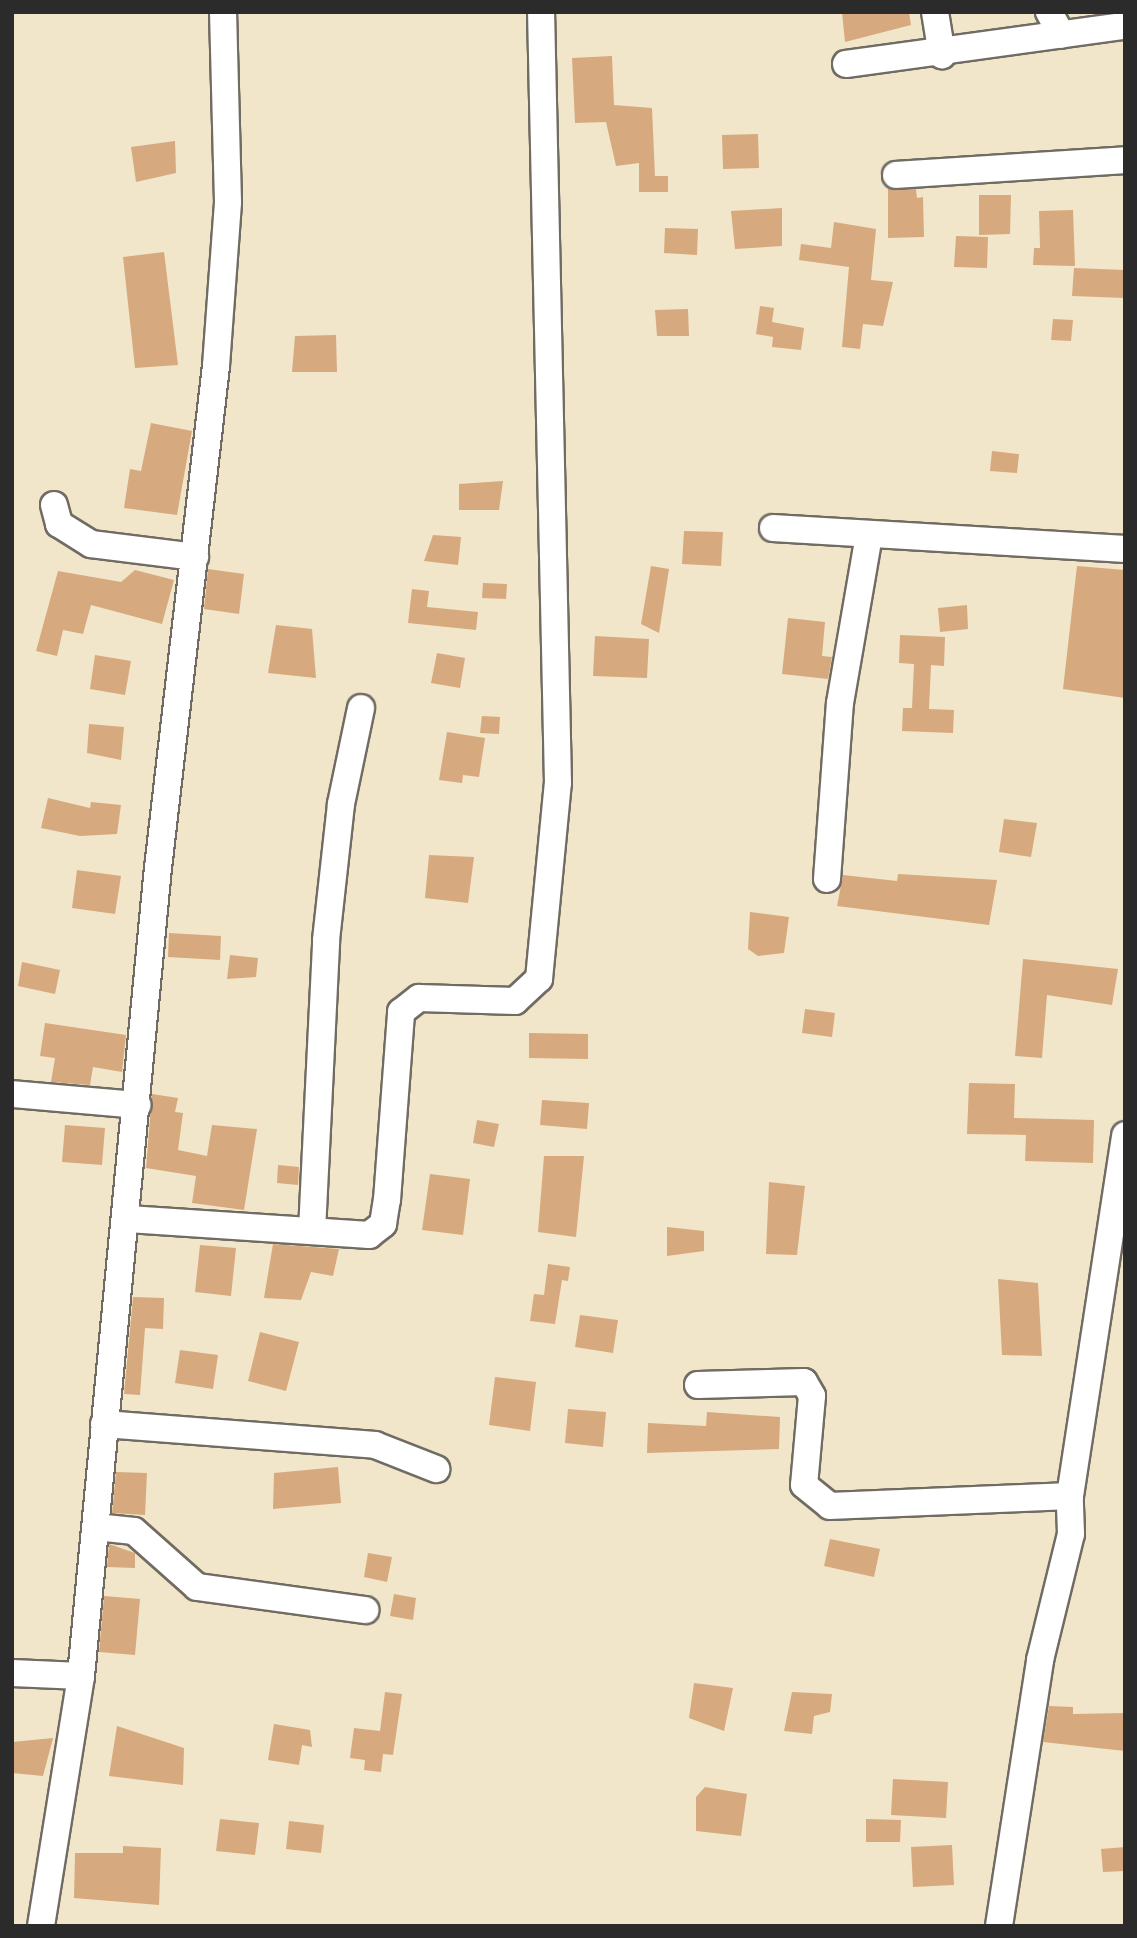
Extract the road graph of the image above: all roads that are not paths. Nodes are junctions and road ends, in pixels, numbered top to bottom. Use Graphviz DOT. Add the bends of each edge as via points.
graph roads {
  1 [pos="223,12"];
  2 [pos="541,12"];
  3 [pos="934,12"];
  4 [pos="1055,23"];
  5 [pos="1125,26"];
  6 [pos="942,55"];
  7 [pos="846,64"];
  8 [pos="1125,160"];
  9 [pos="896,175"];
  10 [pos="54,505"];
  11 [pos="773,528"];
  12 [pos="869,535"];
  13 [pos="1125,549"];
  14 [pos="195,557"];
  15 [pos="361,708"];
  16 [pos="827,878"];
  17 [pos="12,1094"];
  18 [pos="138,1105"];
  19 [pos="1125,1135"];
  20 [pos="128,1219"];
  21 [pos="312,1231"];
  22 [pos="698,1385"];
  23 [pos="104,1424"];
  24 [pos="436,1469"];
  25 [pos="1070,1496"];
  26 [pos="96,1527"];
  27 [pos="365,1610"];
  28 [pos="12,1673"];
  29 [pos="81,1676"];
  30 [pos="41,1926"];
  31 [pos="999,1926"];
  1 -- 14 [label="street" via="228,202"];
  2 -- 21 [label="street" via="558,783 539,979 531,993 515,1001 408,1003 393,1069 383,1224 369,1235"];
  3 -- 6 [label="street"];
  4 -- 5 [label="street"];
  4 -- 6 [label="street"];
  6 -- 7 [label="street"];
  8 -- 9 [label="street"];
  10 -- 14 [label="street" via="59,524 91,544"];
  11 -- 12 [label="street"];
  12 -- 13 [label="street"];
  12 -- 16 [label="street" via="840,703"];
  14 -- 18 [label="street"];
  15 -- 21 [label="street" via="341,804 326,940"];
  17 -- 18 [label="street"];
  18 -- 20 [label="street"];
  19 -- 25 [label="street"];
  20 -- 21 [label="street"];
  20 -- 23 [label="street"];
  22 -- 25 [label="street" via="804,1382 813,1396 804,1485 830,1506"];
  23 -- 24 [label="street" via="374,1445"];
  23 -- 26 [label="street"];
  25 -- 31 [label="street" via="1071,1534 1040,1660"];
  26 -- 27 [label="street" via="134,1531 197,1587"];
  26 -- 29 [label="street"];
  28 -- 29 [label="street"];
  29 -- 30 [label="street"];
}
